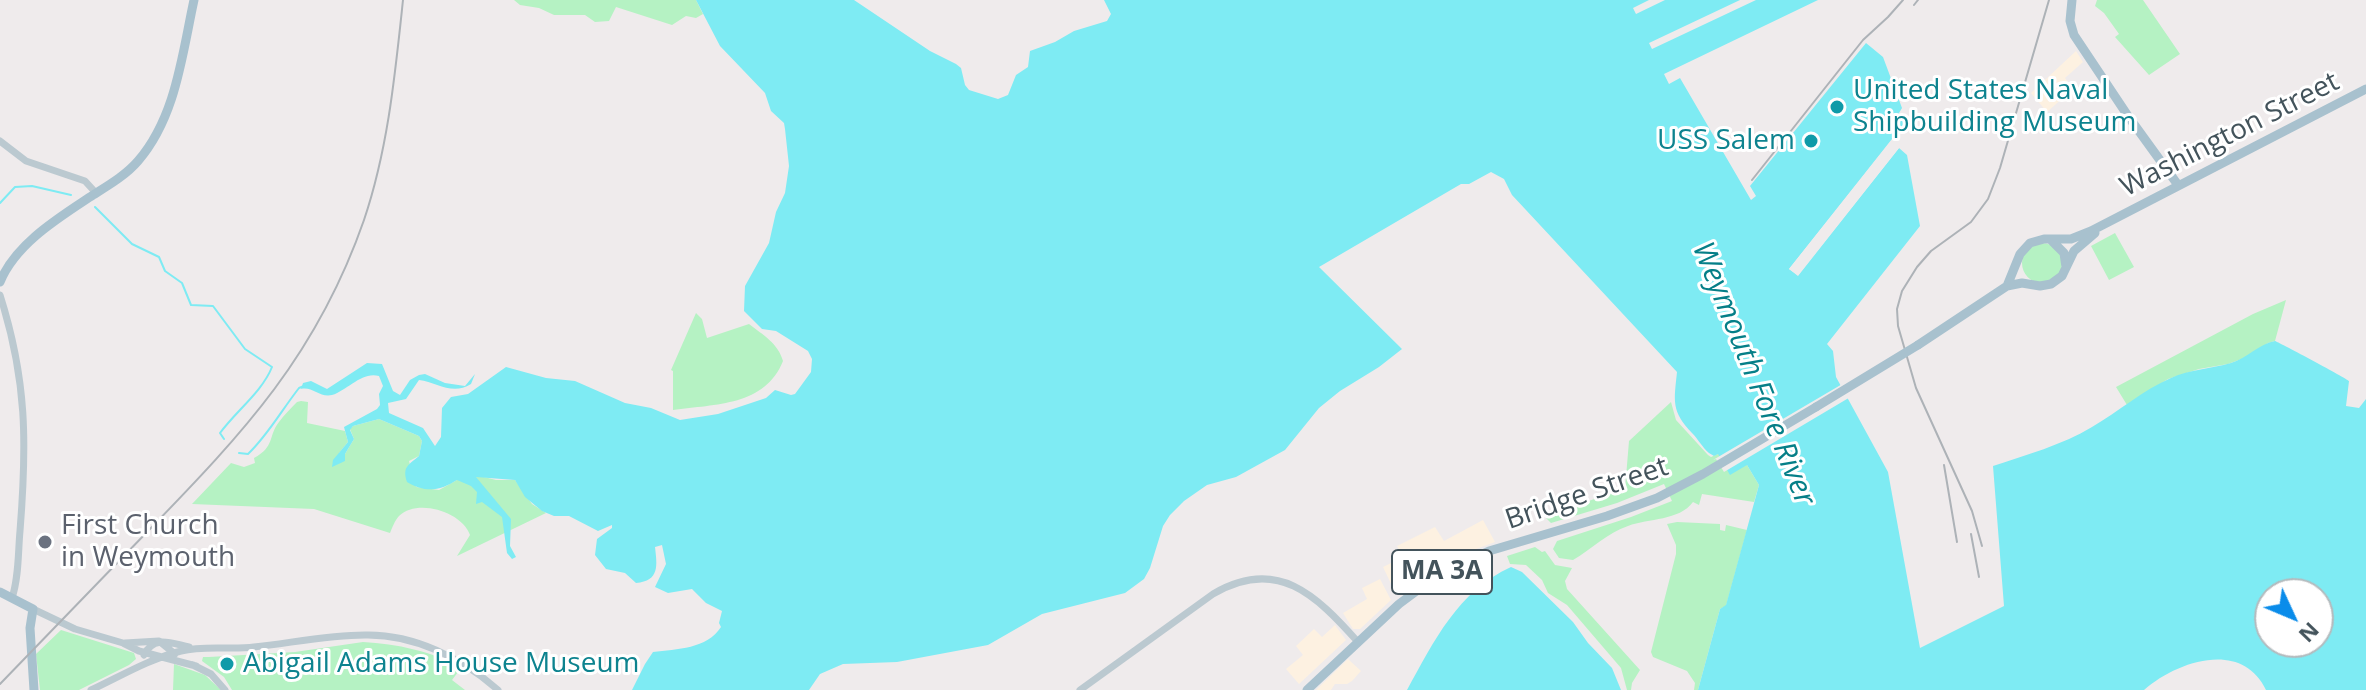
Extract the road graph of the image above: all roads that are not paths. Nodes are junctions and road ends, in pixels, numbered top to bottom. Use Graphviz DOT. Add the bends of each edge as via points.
graph roads {
  1 [pos="194,0"];
  2 [pos="2072,0"];
  3 [pos="2366,89"];
  4 [pos="0,141"];
  5 [pos="2178,185"];
  6 [pos="96,193"];
  7 [pos="2114,220"];
  8 [pos="2051,240"];
  9 [pos="2019,259"];
  10 [pos="2066,267"];
  11 [pos="0,282"];
  12 [pos="2034,285"];
  13 [pos="2007,286"];
  14 [pos="0,295"];
  15 [pos="0,592"];
  16 [pos="12,598"];
  17 [pos="33,609"];
  18 [pos="159,641"];
  19 [pos="1358,642"];
  20 [pos="123,643"];
  21 [pos="199,649"];
  22 [pos="145,653"];
  23 [pos="174,653"];
  24 [pos="163,658"];
  25 [pos="138,666"];
  26 [pos="196,666"];
  27 [pos="34,690"];
  28 [pos="91,690"];
  29 [pos="225,690"];
  30 [pos="498,690"];
  31 [pos="1080,690"];
  32 [pos="1307,690"];
  1 -- 6 [label="main road" via="176,86 157,134 133,167"];
  2 -- 5 [label="main road" via="2074,35"];
  3 -- 5 [label="main road, Washington Street"];
  4 -- 6 [label="street" via="26,161 85,181"];
  5 -- 7 [label="main road, Washington Street"];
  6 -- 11 [label="main road" via="14,257"];
  7 -- 8 [label="main road, Washington Street" via="2071,239"];
  7 -- 10 [label="main road, Washington Street" via="2080,246"];
  8 -- 9 [label="main road" via="2030,243"];
  8 -- 10 [label="main road" via="2064,253"];
  9 -- 12 [label="main road" via="2021,271"];
  9 -- 13 [label="main road"];
  10 -- 12 [label="main road" via="2051,284"];
  12 -- 13 [label="main road"];
  13 -- 19 [label="main road, Bridge Street / MA 3A, bridge" via="1918,345 1657,498 1459,563 1419,587"];
  14 -- 16 [label="street" via="20,371 25,427"];
  15 -- 16 [label="main road"];
  16 -- 17 [label="main road"];
  17 -- 20 [label="street"];
  17 -- 27 [label="main road"];
  18 -- 20 [label="street"];
  18 -- 21 [label="street"];
  18 -- 22 [label="street"];
  18 -- 23 [label="street"];
  19 -- 31 [label="street" via="1301,589 1272,579 1240,581 1209,596"];
  19 -- 32 [label="main road, Bridge Street / MA 3A"];
  20 -- 22 [label="street"];
  21 -- 23 [label="street"];
  21 -- 30 [label="street" via="374,635 444,653"];
  22 -- 24 [label="street"];
  22 -- 25 [label="street"];
  23 -- 24 [label="street"];
  23 -- 26 [label="street"];
  24 -- 25 [label="street"];
  24 -- 26 [label="street"];
  25 -- 28 [label="street"];
  26 -- 29 [label="street"];
}
